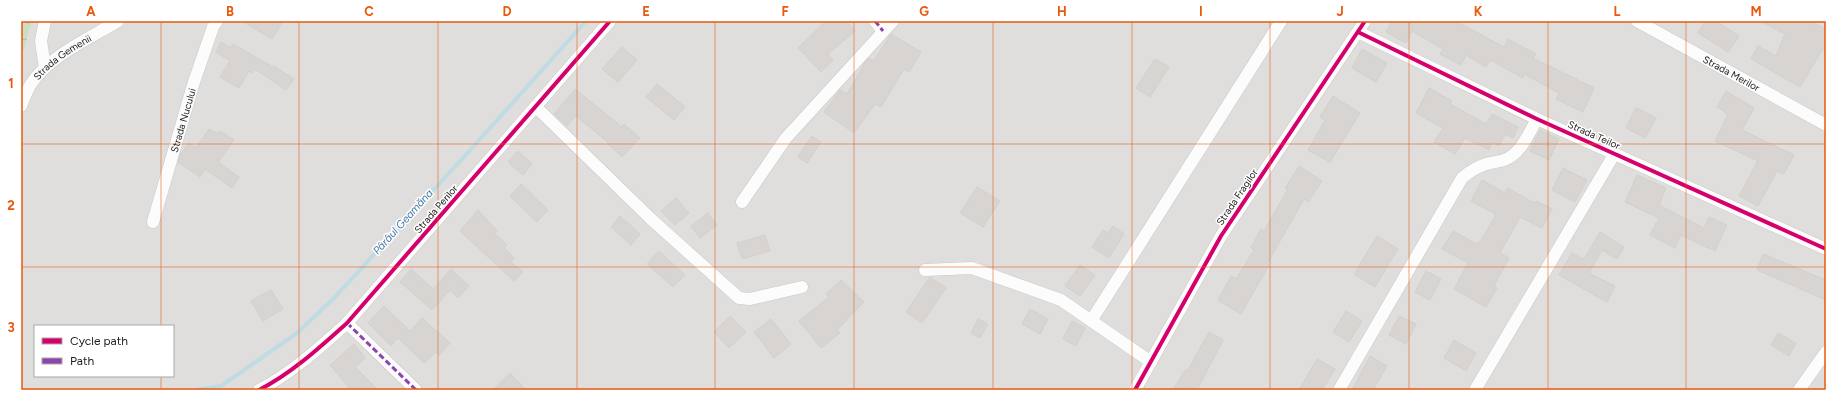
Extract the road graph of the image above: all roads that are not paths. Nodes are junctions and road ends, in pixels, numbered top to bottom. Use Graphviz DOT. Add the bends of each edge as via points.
graph roads {
  1 [pos="45,21"];
  2 [pos="118,21"];
  3 [pos="217,21"];
  4 [pos="610,21"];
  5 [pos="874,21"];
  6 [pos="893,21"];
  7 [pos="1282,21"];
  8 [pos="1365,21"];
  9 [pos="1637,21"];
  10 [pos="883,31"];
  11 [pos="1358,32"];
  12 [pos="46,67"];
  13 [pos="21,106"];
  14 [pos="536,107"];
  15 [pos="1537,119"];
  16 [pos="1826,126"];
  17 [pos="1615,153"];
  18 [pos="742,202"];
  19 [pos="153,222"];
  20 [pos="1826,249"];
  21 [pos="925,270"];
  22 [pos="802,287"];
  23 [pos="1091,321"];
  24 [pos="347,323"];
  25 [pos="1826,352"];
  26 [pos="1151,362"];
  27 [pos="259,390"];
  28 [pos="416,390"];
  29 [pos="1135,390"];
  30 [pos="1339,390"];
  31 [pos="1475,390"];
  32 [pos="1799,390"];
  1 -- 12 [label="street" via="41,41"];
  2 -- 12 [label="street, Strada Gemenii" via="61,55"];
  3 -- 19 [label="street, Strada Nucului" via="194,82"];
  4 -- 14 [label="street, Strada Perilor"];
  5 -- 10 [label="street"];
  6 -- 10 [label="street"];
  7 -- 23 [label="street"];
  8 -- 11 [label="street, Strada Fragilor"];
  9 -- 16 [label="street, Strada Merilor"];
  10 -- 18 [label="street" via="786,138"];
  11 -- 15 [label="street, Strada Teilor"];
  11 -- 26 [label="street, Strada Fragilor" via="1221,236"];
  12 -- 13 [label="street, Strada Gemenii" via="32,83"];
  14 -- 22 [label="street" via="651,219 739,298 750,299"];
  14 -- 24 [label="street, Strada Perilor"];
  15 -- 17 [label="street, Strada Teilor"];
  15 -- 30 [label="street" via="1514,154 1505,160 1485,164 1462,178"];
  17 -- 20 [label="street, Strada Teilor"];
  17 -- 31 [label="street"];
  21 -- 23 [label="street" via="972,268 1061,300"];
  23 -- 26 [label="street"];
  24 -- 27 [label="street, Strada Perilor" via="311,356"];
  24 -- 28 [label="street"];
  25 -- 32 [label="street"];
  26 -- 29 [label="street, Strada Fragilor"];
}
